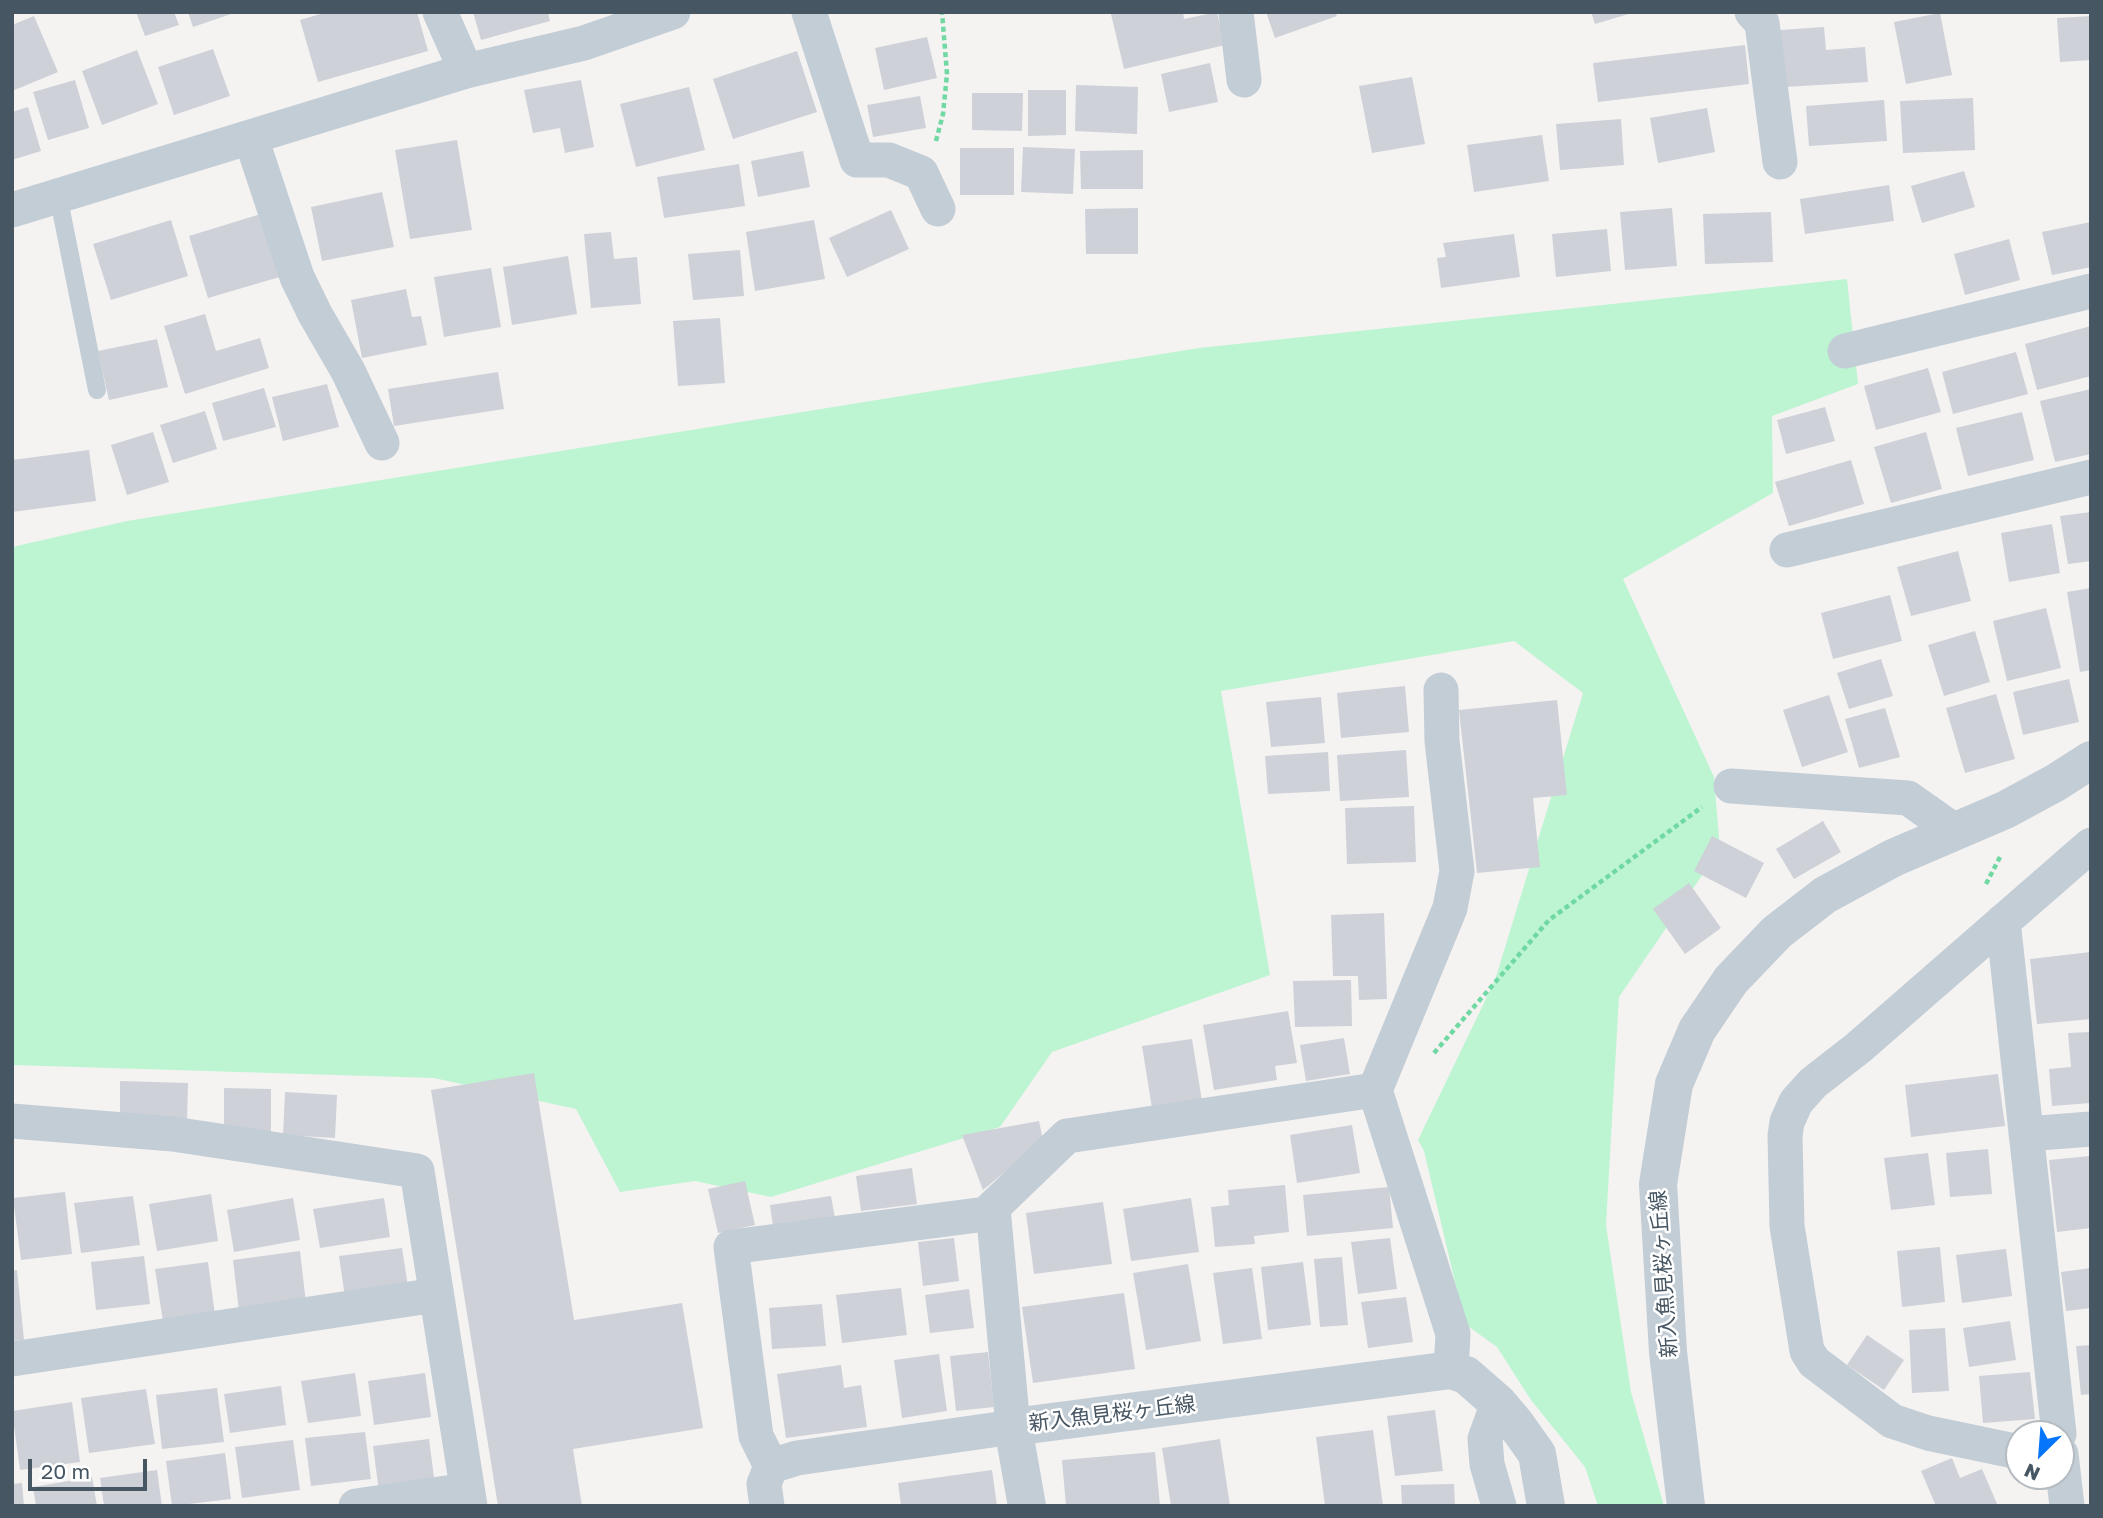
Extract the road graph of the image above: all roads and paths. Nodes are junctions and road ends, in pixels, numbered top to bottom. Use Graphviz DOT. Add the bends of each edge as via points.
graph roads {
  1 [pos="440,12"];
  2 [pos="673,12"];
  3 [pos="809,12"];
  4 [pos="942,12"];
  5 [pos="1236,12"];
  6 [pos="1752,12"];
  7 [pos="466,71"];
  8 [pos="1244,80"];
  9 [pos="251,138"];
  10 [pos="1780,162"];
  11 [pos="921,173"];
  12 [pos="58,195"];
  13 [pos="938,209"];
  14 [pos="12,210"];
  15 [pos="2091,291"];
  16 [pos="1845,351"];
  17 [pos="97,390"];
  18 [pos="382,443"];
  19 [pos="2091,477"];
  20 [pos="1787,550"];
  21 [pos="1441,690"];
  22 [pos="2091,760"];
  23 [pos="1731,786"];
  24 [pos="1956,832"];
  25 [pos="2091,845"];
  26 [pos="1985,887"];
  27 [pos="2003,921"];
  28 [pos="1430,1057"];
  29 [pos="1375,1090"];
  30 [pos="12,1121"];
  31 [pos="2091,1129"];
  32 [pos="2026,1134"];
  33 [pos="993,1208"];
  34 [pos="436,1295"];
  35 [pos="12,1359"];
  36 [pos="1451,1370"];
  37 [pos="1498,1403"];
  38 [pos="2057,1420"];
  39 [pos="1013,1427"];
  40 [pos="2005,1449"];
  41 [pos="771,1466"];
  42 [pos="468,1498"];
  43 [pos="356,1506"];
  44 [pos="767,1506"];
  45 [pos="1027,1506"];
  46 [pos="1499,1506"];
  47 [pos="1546,1506"];
  48 [pos="1686,1506"];
  1 -- 7 [label="street"];
  2 -- 7 [label="street" via="584,43"];
  3 -- 11 [label="street" via="857,160 889,160"];
  4 -- 11 [label="path" via="947,74 943,114 936,144"];
  5 -- 8 [label="street"];
  6 -- 10 [label="street" via="1762,23"];
  7 -- 9 [label="street"];
  9 -- 12 [label="street"];
  9 -- 18 [label="street" via="297,277"];
  11 -- 13 [label="street"];
  12 -- 14 [label="street"];
  12 -- 17 [label="lane"];
  15 -- 16 [label="street"];
  19 -- 20 [label="street"];
  21 -- 29 [label="street" via="1457,871 1450,908"];
  22 -- 24 [label="street, 新入魚見桜ヶ丘線" via="2005,810"];
  23 -- 24 [label="street" via="1908,797"];
  23 -- 28 [label="path" via="1549,920"];
  24 -- 26 [label="path" via="2003,850"];
  24 -- 48 [label="street, 新入魚見桜ヶ丘線" via="1893,858 1825,895 1777,933 1731,980 1697,1030 1674,1084 1658,1184 1668,1352"];
  25 -- 27 [label="street"];
  27 -- 32 [label="street"];
  27 -- 40 [label="street" via="1813,1083 1796,1102 1785,1136 1787,1226 1807,1350 1814,1362 1892,1421"];
  29 -- 33 [label="street" via="1067,1136"];
  29 -- 36 [label="street" via="1453,1334"];
  30 -- 34 [label="street" via="173,1134 417,1171"];
  31 -- 32 [label="street"];
  32 -- 38 [label="street"];
  33 -- 39 [label="street"];
  33 -- 41 [label="street" via="986,1214 731,1247 756,1436"];
  34 -- 35 [label="street"];
  34 -- 42 [label="street"];
  36 -- 37 [label="street" via="1466,1375"];
  36 -- 39 [label="street, 新入魚見桜ヶ丘線"];
  37 -- 46 [label="street" via="1485,1439"];
  37 -- 47 [label="street" via="1536,1454"];
  39 -- 41 [label="street" via="797,1458"];
  39 -- 45 [label="street, 新入魚見桜ヶ丘線"];
  41 -- 44 [label="street" via="764,1484"];
  42 -- 43 [label="street"];
}
